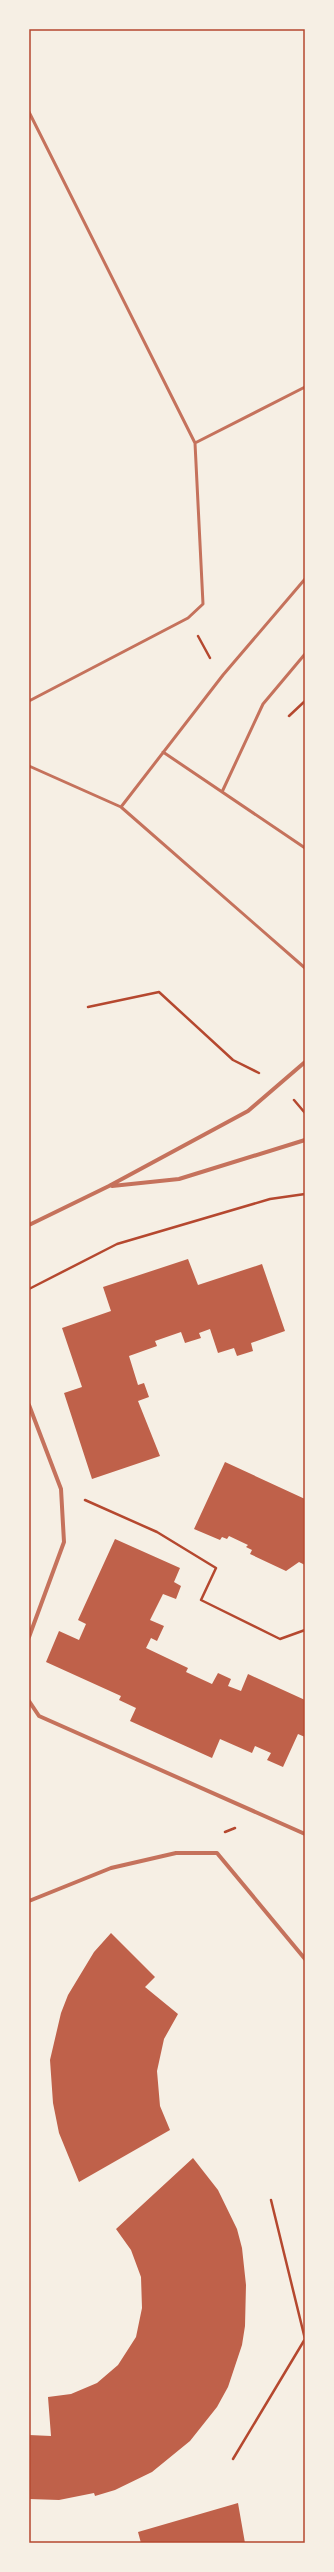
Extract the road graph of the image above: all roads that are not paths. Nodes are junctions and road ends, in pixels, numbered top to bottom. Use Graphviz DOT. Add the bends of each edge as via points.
graph roads {
  1 [pos="29,112"];
  2 [pos="305,387"];
  3 [pos="195,443"];
  4 [pos="305,579"];
  5 [pos="305,654"];
  6 [pos="29,701"];
  7 [pos="164,752"];
  8 [pos="29,766"];
  9 [pos="222,792"];
  10 [pos="121,807"];
  11 [pos="305,848"];
  12 [pos="305,968"];
  13 [pos="305,1062"];
  14 [pos="305,1140"];
  15 [pos="109,1186"];
  16 [pos="29,1225"];
  17 [pos="29,1405"];
  18 [pos="29,1637"];
  19 [pos="29,1701"];
  20 [pos="305,1834"];
  21 [pos="29,1901"];
  22 [pos="305,1959"];
  1 -- 3 [label="lane"];
  2 -- 3 [label="lane"];
  3 -- 6 [label="lane" via="203,604 188,618"];
  4 -- 7 [label="lane" via="223,675"];
  5 -- 9 [label="lane" via="263,704"];
  7 -- 9 [label="lane"];
  7 -- 10 [label="lane"];
  8 -- 10 [label="lane"];
  9 -- 11 [label="lane"];
  10 -- 12 [label="lane"];
  13 -- 15 [label="street" via="248,1111"];
  14 -- 15 [label="street" via="180,1179"];
  15 -- 16 [label="street"];
  17 -- 18 [label="street" via="61,1489 64,1542"];
  19 -- 20 [label="street" via="39,1716"];
  21 -- 22 [label="street" via="111,1868 176,1853 217,1854"];
}
